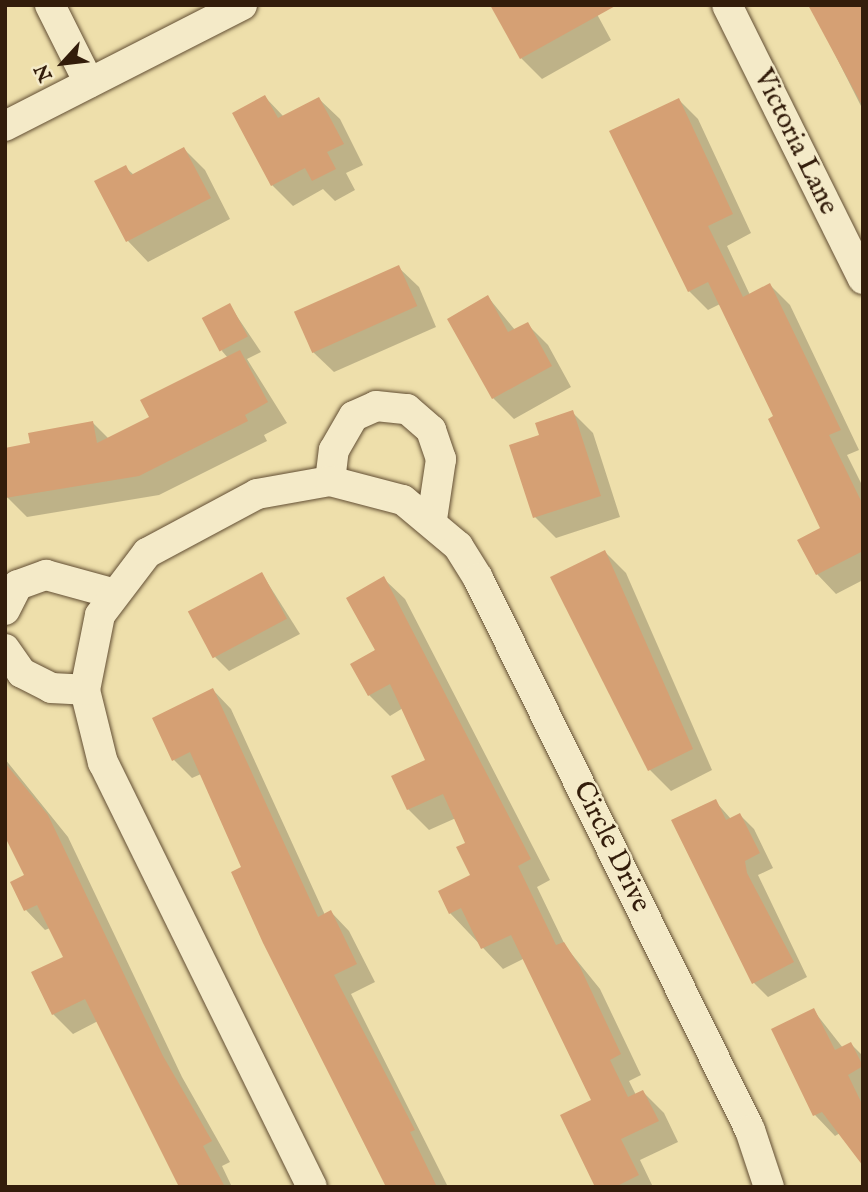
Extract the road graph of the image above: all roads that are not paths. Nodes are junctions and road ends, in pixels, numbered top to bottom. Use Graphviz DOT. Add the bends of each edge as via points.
graph roads {
  1 [pos="50,5"];
  2 [pos="242,5"];
  3 [pos="727,5"];
  4 [pos="89,83"];
  5 [pos="5,126"];
  6 [pos="863,279"];
  7 [pos="330,481"];
  8 [pos="432,519"];
  9 [pos="112,593"];
  10 [pos="5,610"];
  11 [pos="5,649"];
  12 [pos="85,690"];
  13 [pos="312,1187"];
  14 [pos="769,1187"];
  1 -- 4 [label="street"];
  2 -- 4 [label="street"];
  3 -- 6 [label="street, Victoria Lane"];
  4 -- 5 [label="street"];
  7 -- 8 [label="street, Circle Drive" via="377,489"];
  7 -- 8 [label="street" via="334,450 354,415 376,406 407,409 431,430 441,459"];
  7 -- 9 [label="street, Circle Drive" via="257,494 179,532 147,553"];
  8 -- 14 [label="street, Circle Drive" via="478,578 750,1130"];
  9 -- 10 [label="street" via="46,575 18,585"];
  9 -- 12 [label="street, Circle Drive" via="94,631"];
  11 -- 12 [label="street" via="22,673 51,688"];
  12 -- 13 [label="street, Circle Drive" via="103,763"];
}
